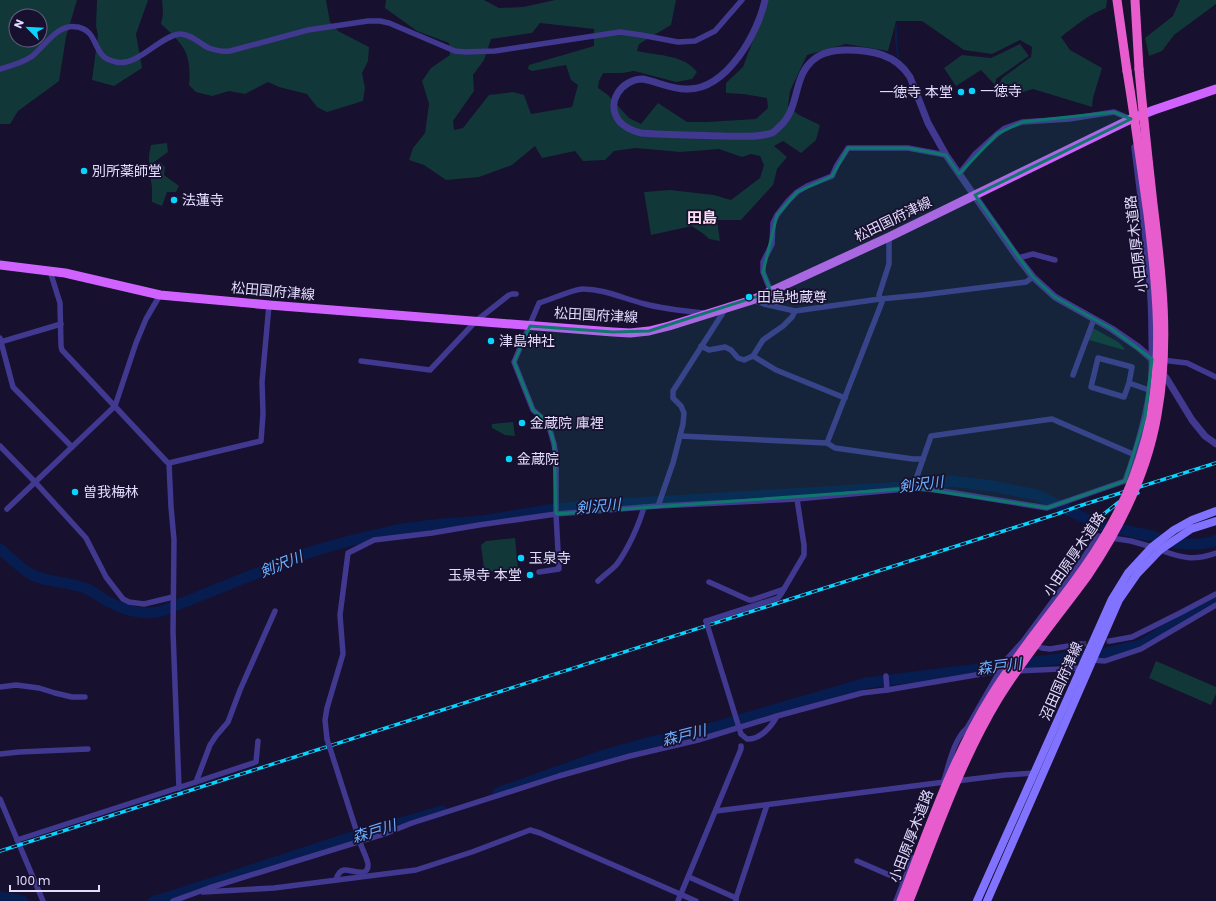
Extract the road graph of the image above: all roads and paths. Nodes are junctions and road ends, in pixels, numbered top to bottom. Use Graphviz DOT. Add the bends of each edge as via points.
graph roads {
  1 [pos="742,0"];
  2 [pos="1117,0"];
  3 [pos="1136,0"];
  4 [pos="765,1"];
  5 [pos="0,69"];
  6 [pos="1216,89"];
  7 [pos="1131,118"];
  8 [pos="946,155"];
  9 [pos="959,174"];
  10 [pos="975,196"];
  11 [pos="889,237"];
  12 [pos="1018,258"];
  13 [pos="1055,260"];
  14 [pos="0,265"];
  15 [pos="50,271"];
  16 [pos="1033,277"];
  17 [pos="771,292"];
  18 [pos="516,294"];
  19 [pos="160,295"];
  20 [pos="880,299"];
  21 [pos="752,300"];
  22 [pos="269,306"];
  23 [pos="726,308"];
  24 [pos="795,311"];
  25 [pos="709,314"];
  26 [pos="1094,319"];
  27 [pos="476,321"];
  28 [pos="61,324"];
  29 [pos="530,326"];
  30 [pos="0,340"];
  31 [pos="701,346"];
  32 [pos="753,356"];
  33 [pos="1152,359"];
  34 [pos="361,361"];
  35 [pos="1073,375"];
  36 [pos="1216,377"];
  37 [pos="1128,384"];
  38 [pos="1149,390"];
  39 [pos="845,398"];
  40 [pos="115,406"];
  41 [pos="680,436"];
  42 [pos="827,443"];
  43 [pos="1216,444"];
  44 [pos="0,446"];
  45 [pos="72,447"];
  46 [pos="1135,455"];
  47 [pos="923,459"];
  48 [pos="169,463"];
  49 [pos="35,482"];
  50 [pos="916,488"];
  51 [pos="797,499"];
  52 [pos="658,506"];
  53 [pos="644,507"];
  54 [pos="7,509"];
  55 [pos="1216,511"];
  56 [pos="556,514"];
  57 [pos="1216,521"];
  58 [pos="1156,549"];
  59 [pos="1216,554"];
  60 [pos="539,572"];
  61 [pos="598,581"];
  62 [pos="709,582"];
  63 [pos="784,589"];
  64 [pos="1216,594"];
  65 [pos="173,599"];
  66 [pos="1216,605"];
  67 [pos="275,611"];
  68 [pos="1024,640"];
  69 [pos="1110,641"];
  70 [pos="1081,644"];
  71 [pos="1092,662"];
  72 [pos="1082,667"];
  73 [pos="998,672"];
  74 [pos="886,676"];
  75 [pos="0,687"];
  76 [pos="887,690"];
  77 [pos="85,696"];
  78 [pos="777,716"];
  79 [pos="258,741"];
  80 [pos="741,746"];
  81 [pos="88,749"];
  82 [pos="0,754"];
  83 [pos="1035,773"];
  84 [pos="196,782"];
  85 [pos="943,782"];
  86 [pos="179,788"];
  87 [pos="0,799"];
  88 [pos="767,805"];
  89 [pos="716,811"];
  90 [pos="17,840"];
  91 [pos="857,861"];
  92 [pos="689,877"];
  93 [pos="336,880"];
  94 [pos="903,881"];
  95 [pos="197,893"];
  96 [pos="681,894"];
  97 [pos="736,900"];
  98 [pos="43,901"];
  99 [pos="173,901"];
  100 [pos="678,901"];
  101 [pos="696,901"];
  102 [pos="896,901"];
  103 [pos="901,901"];
  104 [pos="909,901"];
  105 [pos="977,901"];
  106 [pos="987,901"];
  1 -- 5 [label="street" via="715,31 695,41 678,42 620,32 480,52 455,50 389,23 368,21 308,30 230,51 209,48 181,34 171,37 134,59 121,63 104,57 90,33 68,26 56,33 32,56"];
  2 -- 103 [label="highway, 小田原厚木道路, bridge" via="1136,126 1158,305 1155,383 1146,437 1118,513 1102,540 1019,655 976,722 946,787"];
  3 -- 104 [label="highway, 小田原厚木道路, bridge" via="1144,124 1164,305 1162,385 1149,451 1137,486 1108,544 999,697 982,726 953,789"];
  4 -- 8 [label="street" via="754,32 724,74 710,84 688,89 643,79 628,83 620,90 615,101 615,111 620,122 641,133 753,136 773,133 783,124 793,106 804,69 811,61 829,52 859,50 883,55 906,71 928,123"];
  6 -- 7 [label="main road, 松田国府津線"];
  7 -- 9 [label="street" via="1114,112 1069,119 1022,122 997,134 975,154"];
  7 -- 10 [label="main road, 松田国府津線"];
  7 -- 33 [label="street" via="1148,262"];
  8 -- 9 [label="street"];
  8 -- 17 [label="street" via="908,148 848,148 832,176 797,192 777,214 773,223 772,244 763,262 762,272"];
  9 -- 10 [label="street"];
  10 -- 11 [label="main road, 松田国府津線"];
  10 -- 12 [label="street"];
  11 -- 17 [label="main road, 松田国府津線"];
  11 -- 20 [label="street" via="889,264"];
  12 -- 13 [label="street" via="1033,254"];
  12 -- 16 [label="street"];
  14 -- 15 [label="main road, 松田国府津線"];
  15 -- 19 [label="main road, 松田国府津線"];
  15 -- 28 [label="street" via="60,303"];
  16 -- 20 [label="street" via="1026,282"];
  16 -- 26 [label="street" via="1055,297"];
  17 -- 21 [label="main road, 松田国府津線"];
  18 -- 27 [label="street" via="509,295"];
  19 -- 22 [label="main road, 松田国府津線"];
  19 -- 40 [label="street" via="136,343"];
  20 -- 24 [label="street"];
  20 -- 39 [label="street" via="882,302"];
  21 -- 23 [label="main road, 松田国府津線"];
  21 -- 24 [label="street"];
  22 -- 27 [label="main road, 松田国府津線"];
  22 -- 48 [label="street" via="262,382 261,441"];
  23 -- 25 [label="main road, 松田国府津線"];
  23 -- 31 [label="street"];
  24 -- 32 [label="street" via="783,326 763,340"];
  25 -- 29 [label="main road, 松田国府津線" via="649,331 630,333"];
  25 -- 29 [label="street" via="663,308 608,292 584,289 539,303"];
  26 -- 33 [label="street" via="1124,337"];
  26 -- 35 [label="street"];
  27 -- 29 [label="main road, 松田国府津線"];
  27 -- 34 [label="street" via="430,370"];
  28 -- 30 [label="street"];
  28 -- 40 [label="street" via="62,350"];
  29 -- 56 [label="street" via="514,362 533,410 548,423 554,444"];
  30 -- 45 [label="street" via="13,387"];
  31 -- 32 [label="street" via="709,350 725,347 744,360"];
  31 -- 41 [label="street" via="673,391 673,398 682,406 684,413"];
  32 -- 39 [label="street" via="776,370"];
  33 -- 36 [label="street" via="1187,363"];
  33 -- 38 [label="street"];
  33 -- 43 [label="street" via="1192,420 1205,436"];
  37 -- 37 [label="street" via="1124,397 1091,388 1098,358 1132,367"];
  37 -- 38 [label="street"];
  38 -- 46 [label="street"];
  39 -- 42 [label="street"];
  40 -- 45 [label="street"];
  40 -- 48 [label="street"];
  41 -- 42 [label="street"];
  41 -- 52 [label="street"];
  42 -- 47 [label="street" via="835,448"];
  44 -- 49 [label="street"];
  45 -- 49 [label="street"];
  46 -- 47 [label="street" via="1052,419 931,436"];
  46 -- 50 [label="street" via="1125,481 1047,508"];
  47 -- 50 [label="street" via="916,479"];
  48 -- 65 [label="street" via="174,540"];
  49 -- 54 [label="street"];
  49 -- 65 [label="street" via="86,538 108,580 124,599 144,604"];
  50 -- 51 [label="street"];
  51 -- 52 [label="street"];
  51 -- 63 [label="street" via="804,555"];
  52 -- 53 [label="street"];
  53 -- 56 [label="street"];
  53 -- 61 [label="street" via="627,548 616,565"];
  55 -- 58 [label="main road, 沼田国府津線" via="1179,527 1160,541"];
  56 -- 60 [label="street" via="559,569"];
  56 -- 93 [label="street, bridge" via="374,540 348,553 340,614 343,654 325,720 327,739 368,865 362,873 344,870 339,872"];
  57 -- 58 [label="main road, 沼田国府津線" via="1191,529"];
  58 -- 59 [label="street" via="1178,557 1205,557"];
  58 -- 68 [label="street" via="1131,541 1098,536"];
  58 -- 71 [label="main road, 沼田国府津線" via="1119,600"];
  58 -- 72 [label="main road, 沼田国府津線" via="1128,573 1112,599"];
  62 -- 63 [label="street" via="749,600"];
  63 -- 78 [label="street, bridge" via="778,598 706,621 741,734 747,739 757,737 771,726"];
  64 -- 69 [label="street" via="1132,637"];
  65 -- 86 [label="street"];
  66 -- 71 [label="street" via="1141,649 1105,661"];
  67 -- 84 [label="street" via="228,722 210,745"];
  68 -- 70 [label="street" via="1050,649"];
  68 -- 73 [label="street"];
  71 -- 106 [label="main road, 沼田国府津線"];
  72 -- 73 [label="street"];
  72 -- 83 [label="main road, 沼田国府津線"];
  73 -- 76 [label="street"];
  73 -- 85 [label="street" via="967,728 961,733"];
  74 -- 76 [label="street"];
  75 -- 77 [label="street" via="16,685 72,696"];
  76 -- 78 [label="street" via="862,693"];
  78 -- 95 [label="street" via="698,740 559,776"];
  79 -- 84 [label="street" via="256,762"];
  80 -- 89 [label="street"];
  81 -- 82 [label="street"];
  83 -- 85 [label="street"];
  83 -- 105 [label="main road, 沼田国府津線"];
  84 -- 86 [label="street"];
  85 -- 88 [label="street"];
  85 -- 94 [label="street"];
  86 -- 90 [label="street"];
  87 -- 90 [label="street"];
  88 -- 89 [label="street"];
  88 -- 97 [label="street"];
  89 -- 92 [label="street"];
  90 -- 98 [label="street"];
  91 -- 94 [label="street"];
  92 -- 96 [label="street"];
  92 -- 97 [label="street"];
  93 -- 95 [label="street" via="274,888"];
  93 -- 96 [label="street" via="416,870 530,830"];
  94 -- 102 [label="street"];
  95 -- 99 [label="street"];
  96 -- 100 [label="street"];
  96 -- 101 [label="street"];
}
